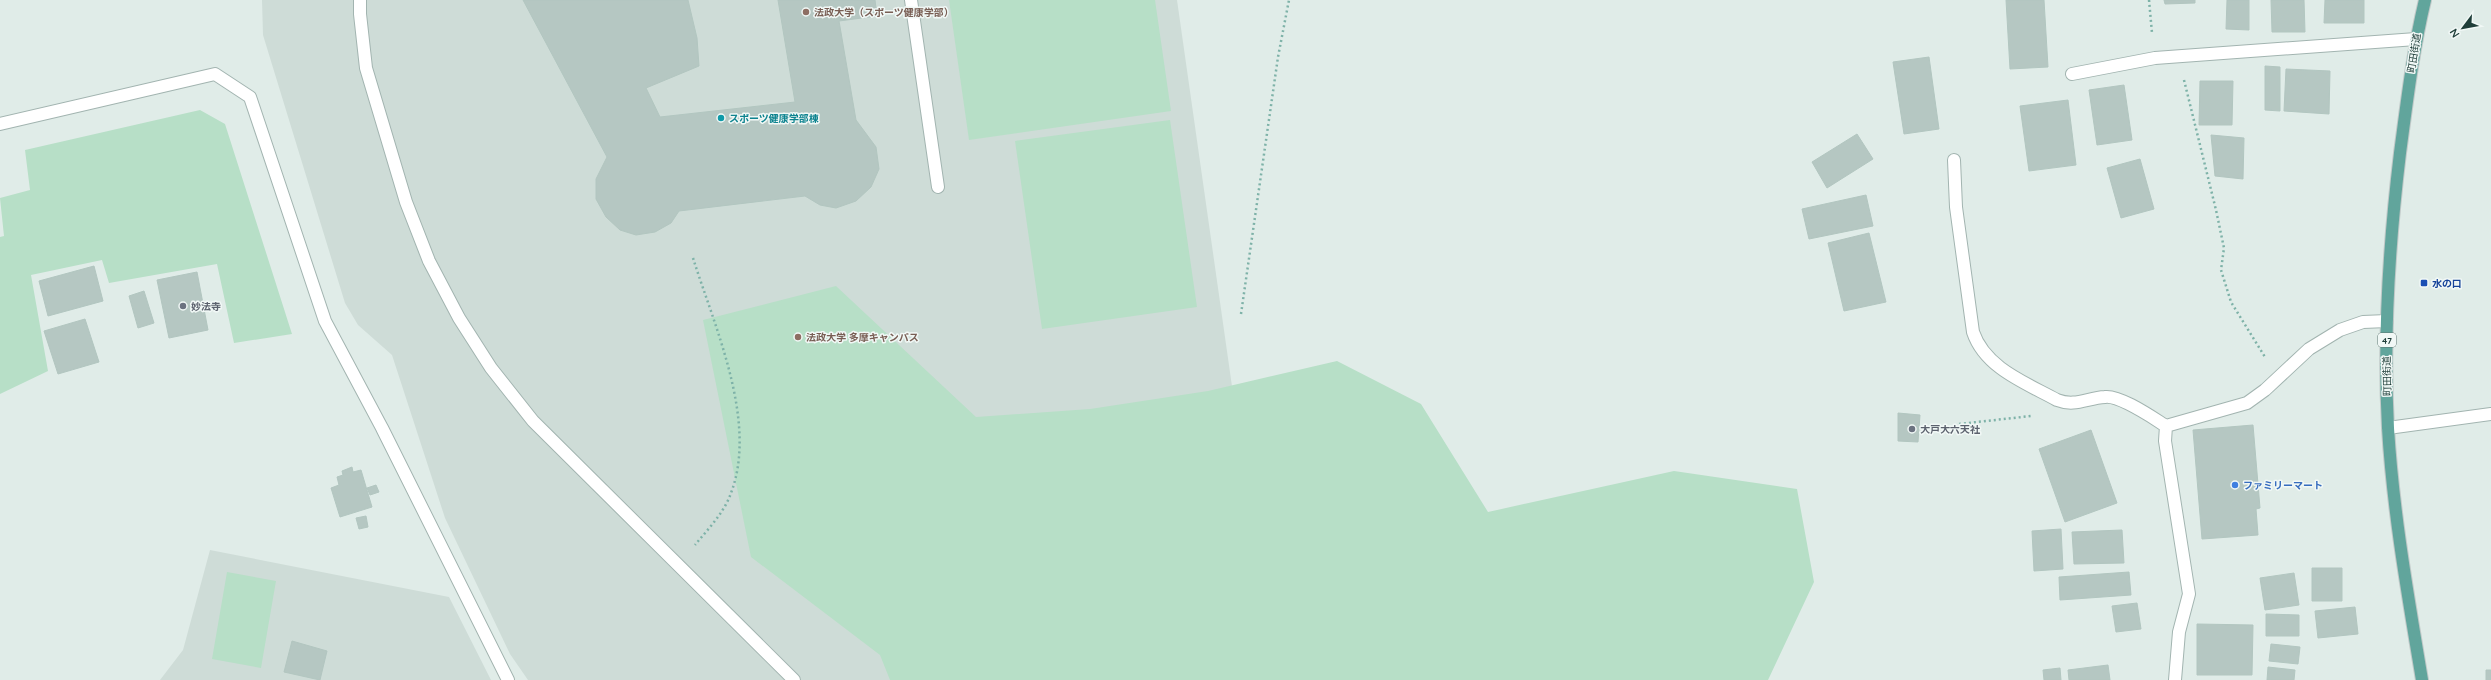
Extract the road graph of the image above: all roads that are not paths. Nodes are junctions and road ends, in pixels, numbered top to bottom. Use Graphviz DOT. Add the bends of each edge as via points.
graph roads {
  1 [pos="360,0"];
  2 [pos="911,0"];
  3 [pos="2425,0"];
  4 [pos="2416,39"];
  5 [pos="2072,74"];
  6 [pos="0,124"];
  7 [pos="1954,160"];
  8 [pos="938,187"];
  9 [pos="2387,321"];
  10 [pos="2491,414"];
  11 [pos="2166,426"];
  12 [pos="2388,428"];
  13 [pos="508,680"];
  14 [pos="794,680"];
  15 [pos="2175,680"];
  16 [pos="2422,680"];
  1 -- 14 [label="street" via="366,68 406,202 428,261 490,368 534,421"];
  2 -- 8 [label="street"];
  3 -- 4 [label="main road, 町田街道 / 47"];
  4 -- 5 [label="street" via="2155,58"];
  4 -- 9 [label="main road, 町田街道 / 47" via="2394,203 2388,268"];
  6 -- 13 [label="street" via="215,74 250,97 325,321 382,428"];
  7 -- 11 [label="street" via="1956,207 1976,341 1993,363 2033,388 2068,404 2106,396 2121,401"];
  9 -- 11 [label="street" via="2363,322 2340,330 2309,349 2265,390 2247,403"];
  9 -- 12 [label="main road, 町田街道 / 47"];
  10 -- 12 [label="street"];
  11 -- 15 [label="street" via="2165,441 2189,594 2179,632"];
  12 -- 16 [label="main road, 町田街道 / 47" via="2402,564"];
}
